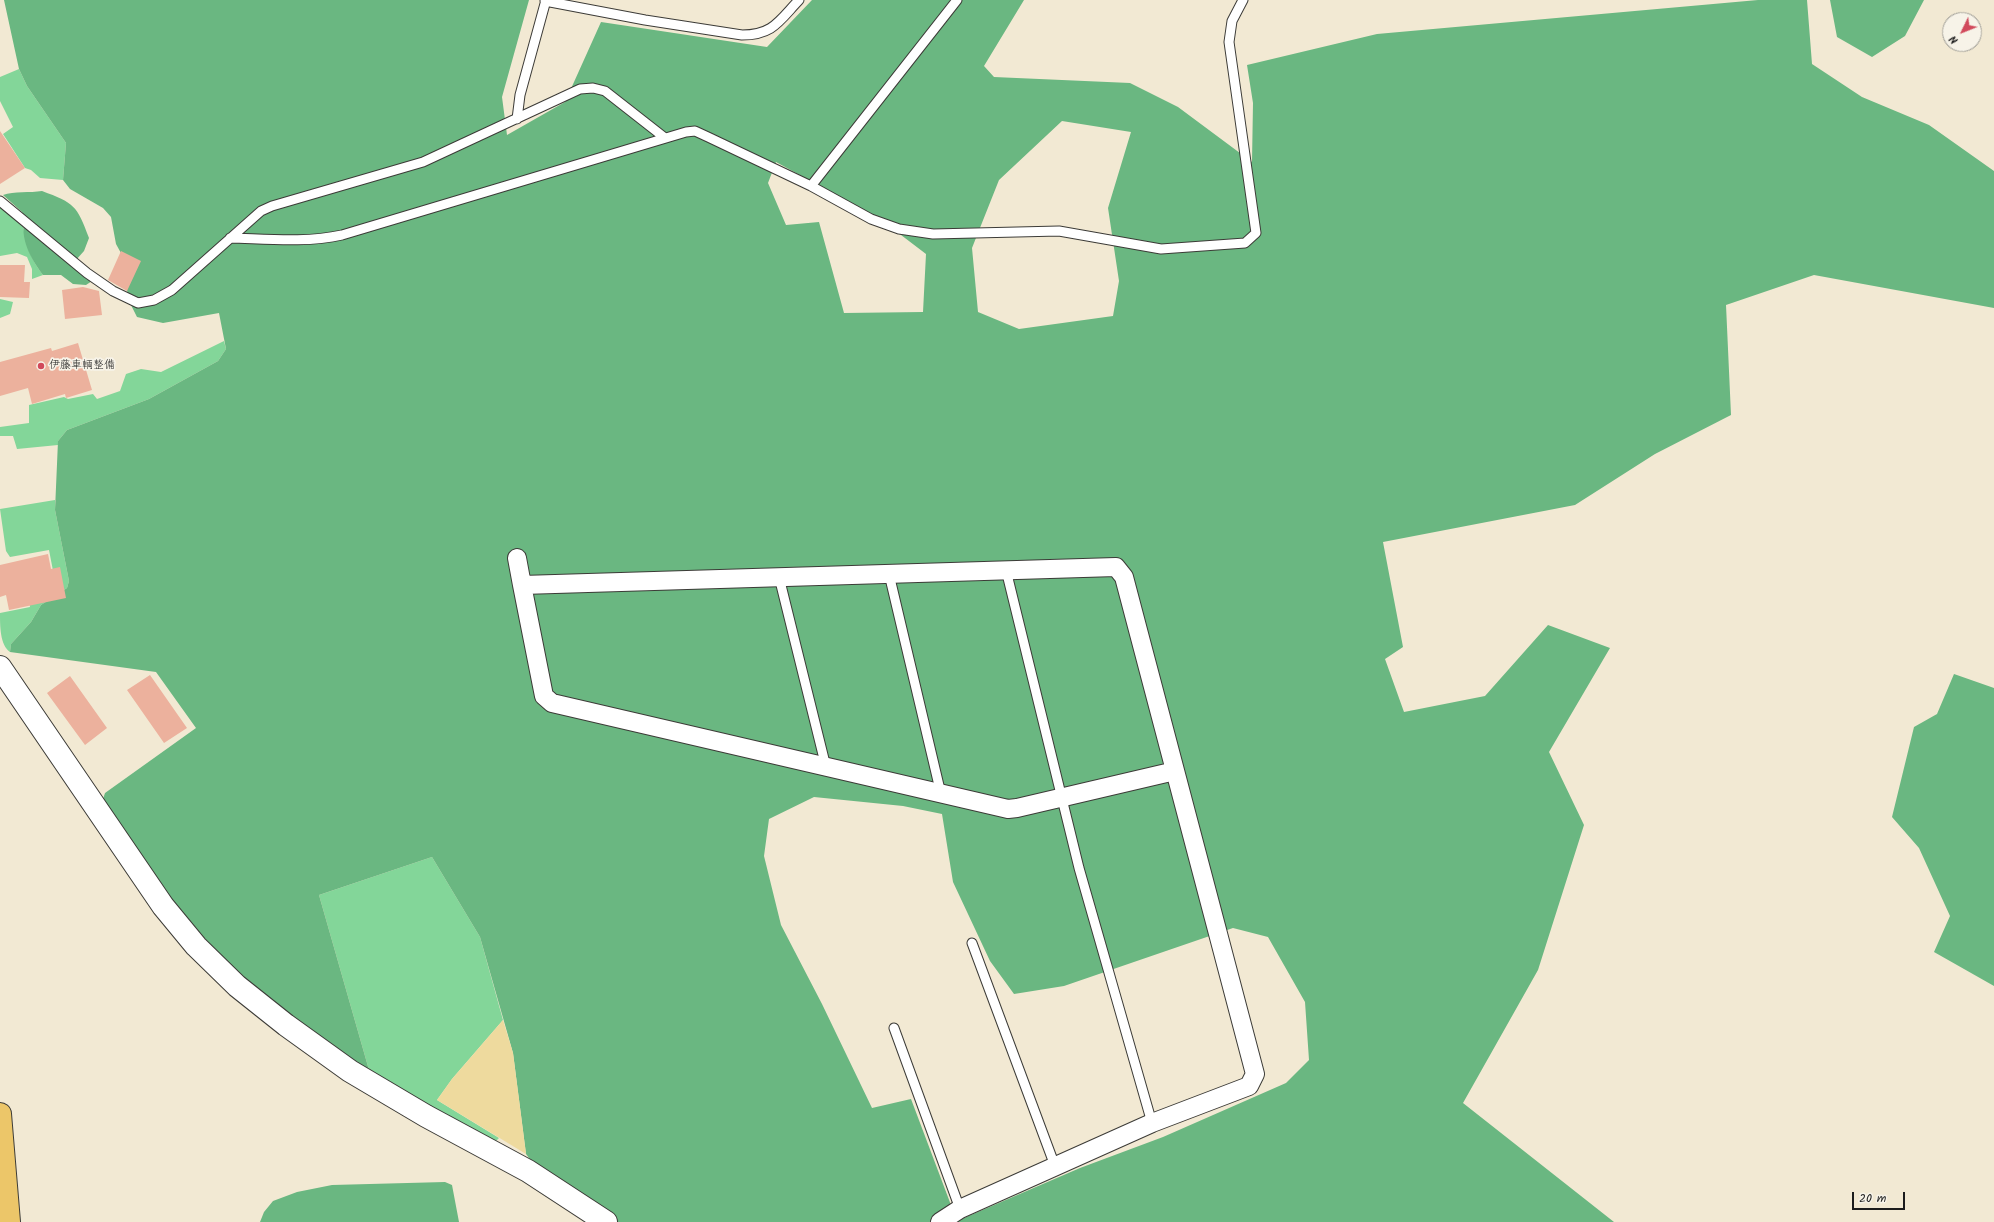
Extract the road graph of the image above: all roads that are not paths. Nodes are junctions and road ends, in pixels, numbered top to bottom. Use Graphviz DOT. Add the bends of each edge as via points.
graph roads {
  1 [pos="800,0"];
  2 [pos="957,0"];
  3 [pos="1243,0"];
  4 [pos="546,1"];
  5 [pos="517,119"];
  6 [pos="665,138"];
  7 [pos="811,186"];
  8 [pos="0,201"];
  9 [pos="230,238"];
  10 [pos="517,558"];
  11 [pos="1006,570"];
  12 [pos="889,574"];
  13 [pos="779,577"];
  14 [pos="522,585"];
  15 [pos="0,667"];
  16 [pos="826,767"];
  17 [pos="1175,771"];
  18 [pos="941,794"];
  19 [pos="1062,798"];
  20 [pos="972,943"];
  21 [pos="894,1028"];
  22 [pos="0,1114"];
  23 [pos="1152,1123"];
  24 [pos="2,1159"];
  25 [pos="1055,1166"];
  26 [pos="960,1209"];
  27 [pos="9,1222"];
  28 [pos="606,1222"];
  29 [pos="940,1222"];
  1 -- 4 [label="lane" via="771,30 757,35 645,20"];
  2 -- 7 [label="lane"];
  3 -- 7 [label="lane" via="1232,22 1229,42 1256,233 1245,243 1161,249 1059,231 933,234 899,229 871,219"];
  4 -- 5 [label="lane" via="520,95"];
  5 -- 6 [label="lane" via="580,89 593,88 604,91"];
  5 -- 9 [label="lane" via="423,162 272,206 261,211"];
  6 -- 7 [label="lane" via="695,131"];
  6 -- 9 [label="lane" via="330,238"];
  8 -- 9 [label="lane" via="86,273 113,291 138,303 154,300 172,290"];
  10 -- 14 [label="street"];
  11 -- 12 [label="street"];
  11 -- 17 [label="street" via="1116,567 1124,577"];
  11 -- 19 [label="lane"];
  12 -- 13 [label="street"];
  12 -- 18 [label="lane"];
  13 -- 14 [label="street"];
  13 -- 16 [label="lane"];
  14 -- 16 [label="street" via="544,696 552,703"];
  15 -- 28 [label="street" via="163,906 196,946 237,986 286,1025 350,1070 426,1116 528,1171"];
  16 -- 18 [label="street"];
  17 -- 19 [label="street"];
  17 -- 23 [label="street" via="1254,1074 1249,1086"];
  18 -- 19 [label="street" via="1008,809"];
  19 -- 23 [label="lane" via="1079,868"];
  20 -- 25 [label="lane"];
  21 -- 26 [label="lane"];
  22 -- 24 [label="main road"];
  23 -- 25 [label="street"];
  24 -- 27 [label="main road"];
  25 -- 26 [label="street"];
  26 -- 29 [label="street"];
}
